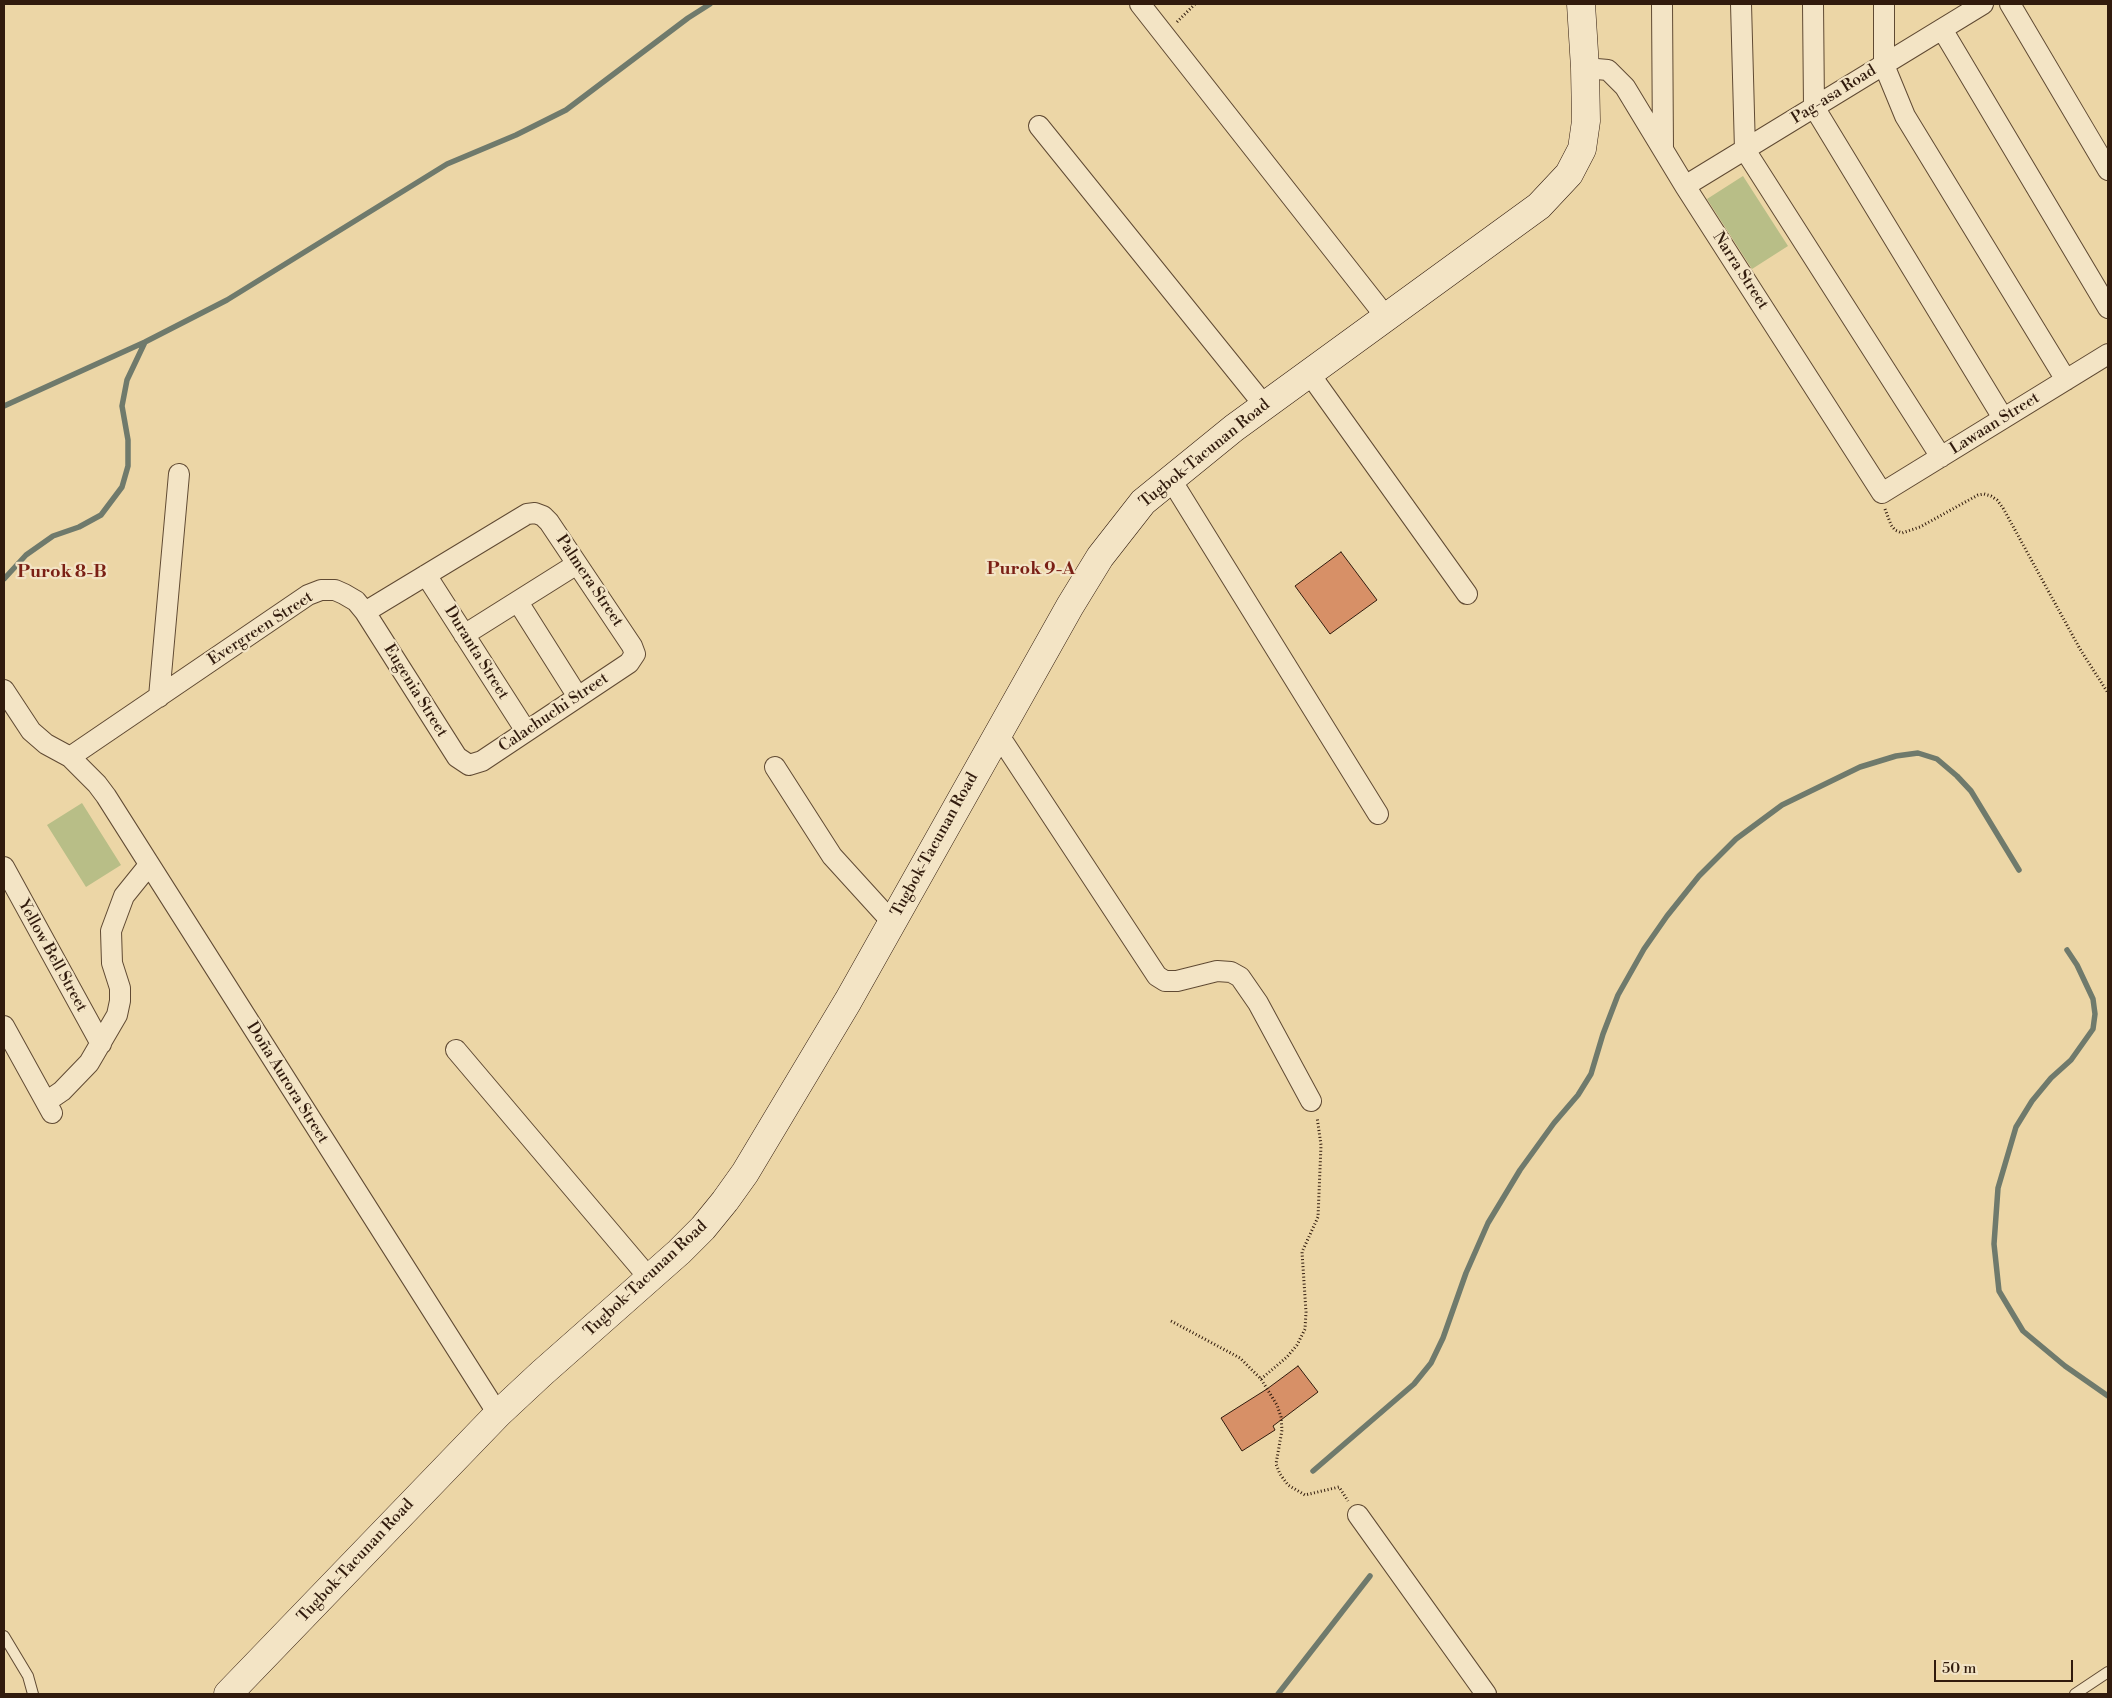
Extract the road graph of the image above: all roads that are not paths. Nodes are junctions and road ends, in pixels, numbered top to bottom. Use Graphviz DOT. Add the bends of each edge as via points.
graph roads {
  1 [pos="1140,4"];
  2 [pos="1581,4"];
  3 [pos="1662,4"];
  4 [pos="1741,4"];
  5 [pos="1813,4"];
  6 [pos="1884,4"];
  7 [pos="2010,4"];
  8 [pos="1977,5"];
  9 [pos="1942,29"];
  10 [pos="1884,65"];
  11 [pos="1586,68"];
  12 [pos="1814,107"];
  13 [pos="1039,126"];
  14 [pos="1745,150"];
  15 [pos="1663,151"];
  16 [pos="2108,170"];
  17 [pos="1686,186"];
  18 [pos="2108,308"];
  19 [pos="1386,317"];
  20 [pos="2108,354"];
  21 [pos="1308,373"];
  22 [pos="2066,380"];
  23 [pos="1264,405"];
  24 [pos="2003,418"];
  25 [pos="1941,458"];
  26 [pos="179,474"];
  27 [pos="1170,478"];
  28 [pos="1882,493"];
  29 [pos="578,564"];
  30 [pos="426,575"];
  31 [pos="1467,594"];
  32 [pos="518,602"];
  33 [pos="365,612"];
  34 [pos="464,635"];
  35 [pos="635,654"];
  36 [pos="4,690"];
  37 [pos="159,697"];
  38 [pos="578,697"];
  39 [pos="526,732"];
  40 [pos="998,734"];
  41 [pos="70,758"];
  42 [pos="469,765"];
  43 [pos="775,767"];
  44 [pos="1378,814"];
  45 [pos="149,865"];
  46 [pos="4,867"];
  47 [pos="892,922"];
  48 [pos="4,1026"];
  49 [pos="101,1044"];
  50 [pos="456,1050"];
  51 [pos="1311,1101"];
  52 [pos="650,1279"];
  53 [pos="498,1414"];
  54 [pos="1358,1515"];
  55 [pos="4,1636"];
  56 [pos="2108,1672"];
  57 [pos="33,1694"];
  58 [pos="228,1694"];
  59 [pos="1486,1694"];
  60 [pos="2076,1694"];
  1 -- 19 [label="street"];
  2 -- 11 [label="street, Tugbok-Tacunan Road"];
  3 -- 15 [label="street"];
  4 -- 14 [label="street"];
  5 -- 12 [label="street"];
  6 -- 10 [label="street"];
  7 -- 16 [label="street"];
  8 -- 9 [label="street, Pag-asa Road"];
  9 -- 10 [label="street, Pag-asa Road"];
  9 -- 18 [label="street"];
  10 -- 12 [label="street, Pag-asa Road"];
  10 -- 22 [label="street" via="1905,116"];
  11 -- 15 [label="street, Narra Street" via="1608,70 1616,76"];
  11 -- 19 [label="street, Tugbok-Tacunan Road" via="1586,121 1582,149 1569,174 1539,206"];
  12 -- 14 [label="street, Pag-asa Road"];
  12 -- 24 [label="street"];
  13 -- 23 [label="street"];
  14 -- 17 [label="street, Pag-asa Road"];
  14 -- 25 [label="street"];
  15 -- 17 [label="street, Narra Street"];
  17 -- 28 [label="street, Narra Street"];
  19 -- 21 [label="street, Tugbok-Tacunan Road"];
  20 -- 22 [label="street, Lawaan Street"];
  21 -- 23 [label="street, Tugbok-Tacunan Road"];
  21 -- 31 [label="street"];
  22 -- 24 [label="street, Lawaan Street"];
  23 -- 27 [label="street, Tugbok-Tacunan Road"];
  24 -- 25 [label="street, Lawaan Street"];
  25 -- 28 [label="street, Lawaan Street"];
  26 -- 37 [label="street"];
  27 -- 40 [label="street, Tugbok-Tacunan Road" via="1143,502 1100,557"];
  27 -- 44 [label="street"];
  29 -- 30 [label="street, Palmera Street" via="549,522 536,513 527,514"];
  29 -- 32 [label="street"];
  29 -- 35 [label="street, Palmera Street"];
  30 -- 33 [label="street"];
  30 -- 34 [label="street, Duranta Street"];
  32 -- 34 [label="street"];
  32 -- 38 [label="street"];
  33 -- 37 [label="street, Evergreen Street" via="356,601 335,590 321,590 308,595"];
  33 -- 42 [label="street, Eugenia Street" via="456,757"];
  34 -- 39 [label="street, Duranta Street"];
  35 -- 38 [label="street, Calachuchi Street" via="629,663"];
  36 -- 41 [label="street, Doña Aurora Street" via="31,731"];
  37 -- 41 [label="street, Evergreen Street"];
  38 -- 39 [label="street, Calachuchi Street"];
  39 -- 42 [label="street, Calachuchi Street"];
  40 -- 47 [label="street, Tugbok-Tacunan Road"];
  40 -- 51 [label="street" via="1157,976 1165,981 1177,981 1217,970 1240,977 1258,1003"];
  41 -- 45 [label="street, Doña Aurora Street" via="97,784"];
  43 -- 47 [label="street" via="832,856"];
  45 -- 49 [label="street" via="124,896 111,931 112,963 120,988 120,1001 117,1015"];
  45 -- 53 [label="street, Doña Aurora Street"];
  46 -- 49 [label="street, Yellow Bell Street"];
  47 -- 52 [label="street, Tugbok-Tacunan Road" via="746,1173 704,1228"];
  48 -- 49 [label="street" via="49,1107"];
  50 -- 52 [label="street"];
  52 -- 53 [label="street, Tugbok-Tacunan Road"];
  53 -- 58 [label="street, Tugbok-Tacunan Road"];
  54 -- 59 [label="street"];
  55 -- 57 [label="lane" via="28,1676"];
  56 -- 60 [label="lane"];
}
